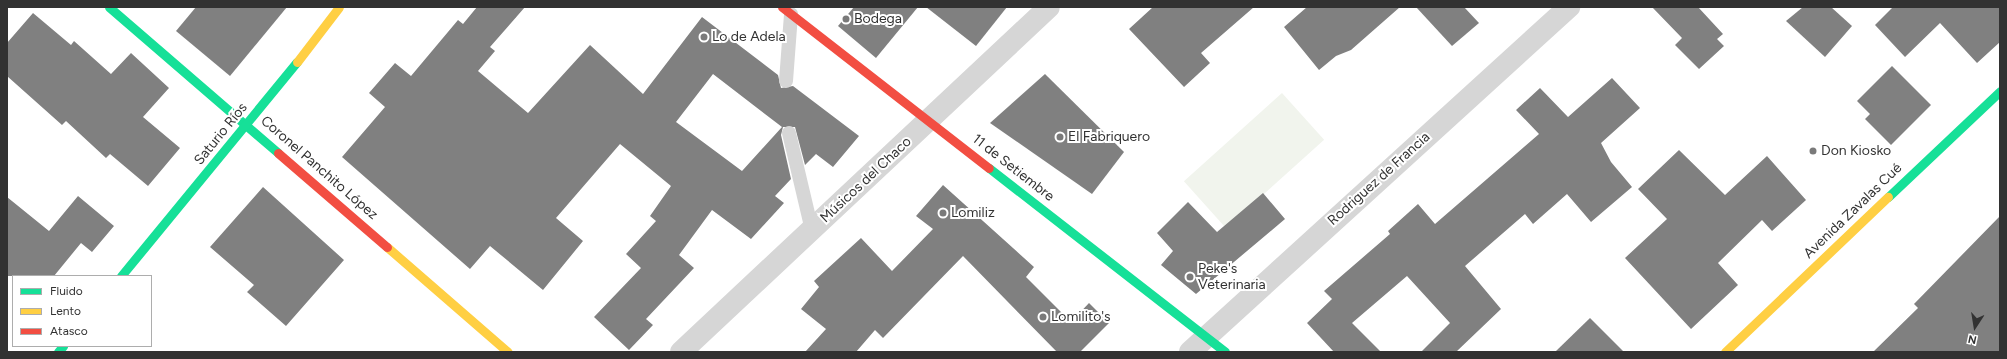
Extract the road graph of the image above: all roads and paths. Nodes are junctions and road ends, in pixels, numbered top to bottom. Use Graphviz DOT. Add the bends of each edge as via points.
graph roads {
  1 [pos="109,7"];
  2 [pos="339,7"];
  3 [pos="1049,7"];
  4 [pos="1569,7"];
  5 [pos="786,10"];
  6 [pos="786,81"];
  7 [pos="2000,91"];
  8 [pos="930,120"];
  9 [pos="248,124"];
  10 [pos="789,133"];
  11 [pos="812,230"];
  12 [pos="122,275"];
  13 [pos="1206,337"];
  14 [pos="508,352"];
  15 [pos="681,352"];
  16 [pos="1190,352"];
  17 [pos="1225,352"];
  18 [pos="1725,352"];
  1 -- 9 [label="main road, Coronel Panchito López"];
  2 -- 9 [label="main road, Saturio Ríos"];
  3 -- 8 [label="street, Músicos del Chaco"];
  4 -- 13 [label="street, Rodriguez de Francia"];
  5 -- 6 [label="lane"];
  5 -- 8 [label="main road, 11 de Setiembre"];
  7 -- 18 [label="main road, Avenida Zavalas Cué"];
  8 -- 11 [label="street, Músicos del Chaco"];
  8 -- 13 [label="main road, 11 de Setiembre"];
  9 -- 12 [label="main road, Saturio Ríos"];
  9 -- 14 [label="main road, Coronel Panchito López"];
  10 -- 11 [label="lane"];
  11 -- 15 [label="street, Músicos del Chaco"];
  13 -- 16 [label="street, Rodriguez de Francia"];
  13 -- 17 [label="main road, 11 de Setiembre"];
}
